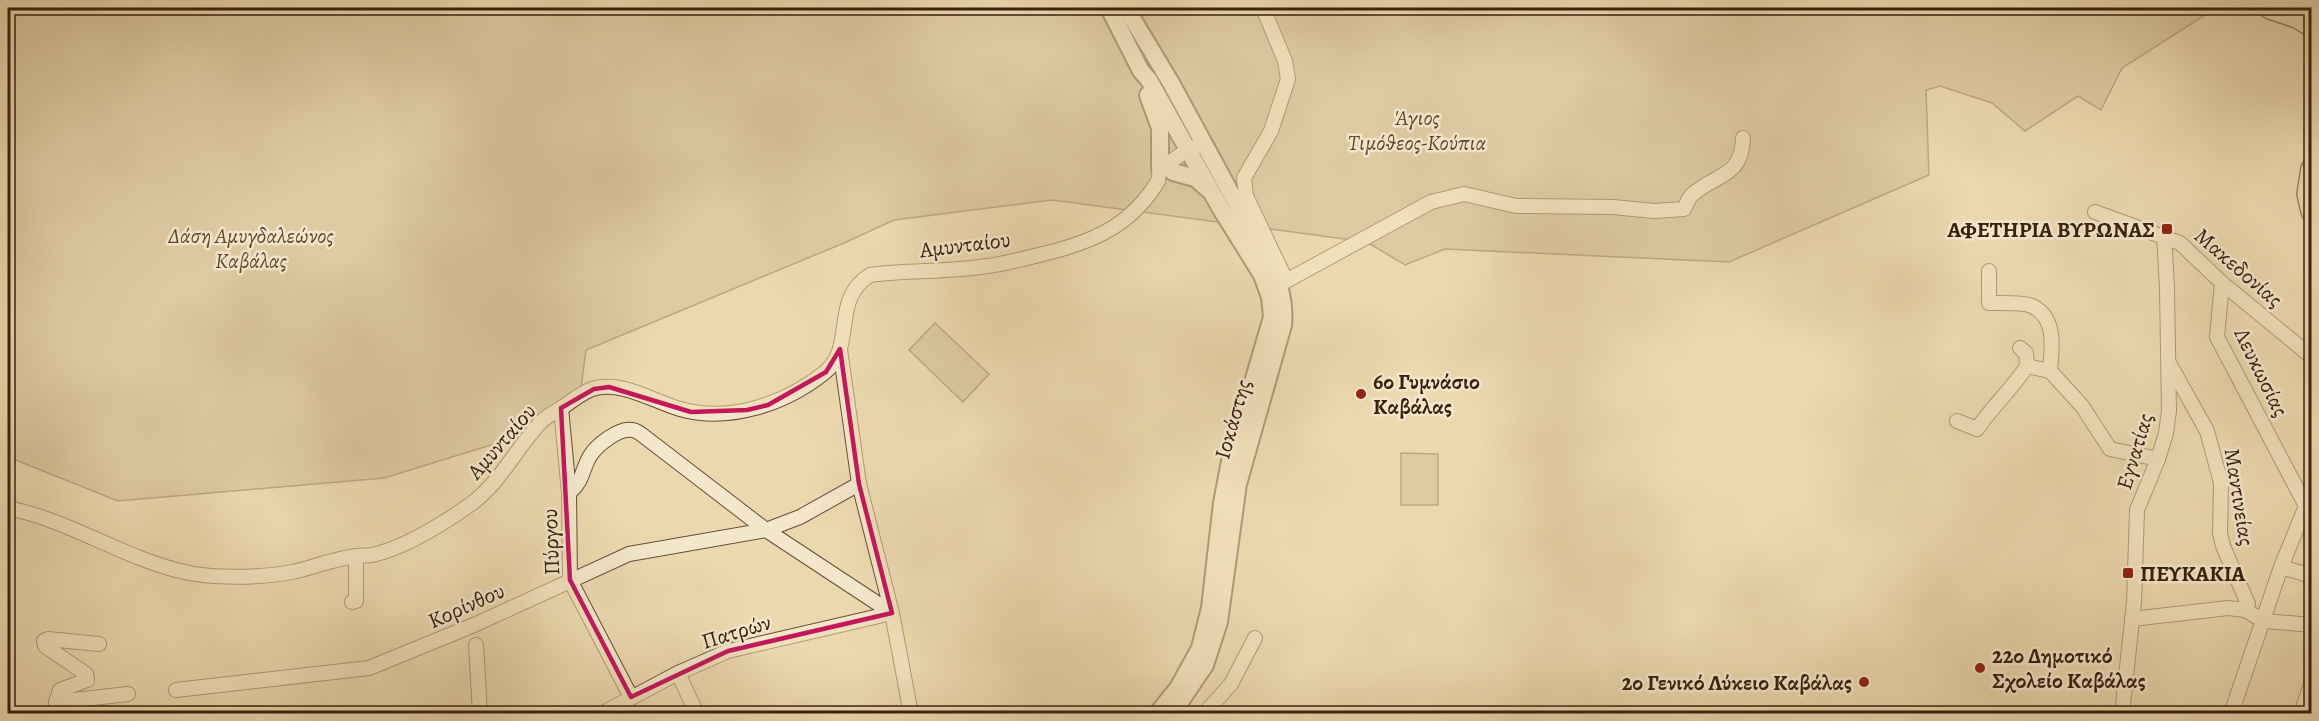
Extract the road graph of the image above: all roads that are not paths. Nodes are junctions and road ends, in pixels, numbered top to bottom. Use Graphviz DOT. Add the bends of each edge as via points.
graph roads {
  1 [pos="1109,8"];
  2 [pos="1126,8"];
  3 [pos="1263,8"];
  4 [pos="2274,9"];
  5 [pos="2312,26"];
  6 [pos="1141,71"];
  7 [pos="1743,138"];
  8 [pos="1200,152"];
  9 [pos="2312,169"];
  10 [pos="1164,174"];
  11 [pos="1215,198"];
  12 [pos="2312,211"];
  13 [pos="2096,212"];
  14 [pos="2164,235"];
  15 [pos="1989,271"];
  16 [pos="2222,283"];
  17 [pos="1284,286"];
  18 [pos="2020,348"];
  19 [pos="840,350"];
  20 [pos="2312,357"];
  21 [pos="2168,361"];
  22 [pos="2027,366"];
  23 [pos="2050,371"];
  24 [pos="561,408"];
  25 [pos="1957,421"];
  26 [pos="2158,459"];
  27 [pos="859,484"];
  28 [pos="569,493"];
  29 [pos="2309,507"];
  30 [pos="8,508"];
  31 [pos="766,530"];
  32 [pos="356,556"];
  33 [pos="2281,567"];
  34 [pos="2312,576"];
  35 [pos="570,580"];
  36 [pos="352,602"];
  37 [pos="2245,610"];
  38 [pos="892,613"];
  39 [pos="2132,619"];
  40 [pos="2264,621"];
  41 [pos="2312,625"];
  42 [pos="1255,638"];
  43 [pos="99,644"];
  44 [pos="476,645"];
  45 [pos="678,673"];
  46 [pos="2312,681"];
  47 [pos="176,690"];
  48 [pos="128,694"];
  49 [pos="631,697"];
  50 [pos="57,708"];
  51 [pos="2122,712"];
  52 [pos="1161,713"];
  53 [pos="480,714"];
  54 [pos="601,714"];
  55 [pos="696,714"];
  56 [pos="911,714"];
  57 [pos="1204,714"];
  58 [pos="2231,714"];
  59 [pos="2301,714"];
  1 -- 6 [label="street"];
  2 -- 8 [label="street"];
  3 -- 17 [label="street" via="1285,61 1288,79 1271,131 1244,178 1244,187"];
  4 -- 5 [label="main road"];
  6 -- 8 [label="street"];
  6 -- 10 [label="street" via="1160,128"];
  7 -- 17 [label="street" via="1739,157 1728,174 1693,194 1684,210 1515,206 1464,194 1447,197 1431,202"];
  8 -- 10 [label="street, Αμυνταίου"];
  8 -- 11 [label="street, Ιοκάστης"];
  8 -- 17 [label="street, Ιοκάστης"];
  9 -- 12 [label="main road" via="2308,194"];
  10 -- 11 [label="street" via="1195,178"];
  10 -- 19 [label="street, Αμυνταίου" via="1121,223 1081,243 987,266 870,275 852,291"];
  11 -- 52 [label="street, Ιοκάστης" via="1267,286 1272,317 1232,453 1210,608 1200,648"];
  13 -- 14 [label="street"];
  14 -- 16 [label="street, Μακεδονίας" via="2181,243"];
  14 -- 21 [label="street, Εγνατίας"];
  15 -- 23 [label="street" via="1989,303 2032,305 2048,320 2052,339"];
  16 -- 20 [label="street, Μακεδονίας"];
  16 -- 29 [label="street, Λευκωσίας" via="2217,337"];
  17 -- 52 [label="street, Ιοκάστης" via="1283,325 1238,484 1219,622 1196,681"];
  18 -- 22 [label="street" via="2026,352"];
  19 -- 24 [label="street, Αμυνταίου" via="826,372 768,405 747,410 702,413 609,387 580,394"];
  19 -- 27 [label="street"];
  21 -- 26 [label="street, Εγνατίας" via="2169,411"];
  21 -- 37 [label="street, Μαντινείας" via="2210,440 2221,483 2220,533 2248,604"];
  22 -- 23 [label="street"];
  22 -- 25 [label="street" via="1977,429"];
  23 -- 26 [label="street" via="2082,406 2110,449"];
  24 -- 28 [label="street, Πύργου"];
  24 -- 32 [label="street, Αμυνταίου" via="542,421 482,496 408,542 371,556"];
  26 -- 39 [label="street, Εγνατίας" via="2137,510"];
  27 -- 31 [label="street, Κορίνθου" via="800,517"];
  27 -- 38 [label="street"];
  28 -- 31 [label="street" via="581,480 596,449 631,429"];
  28 -- 35 [label="street, Πύργου"];
  29 -- 33 [label="street"];
  30 -- 32 [label="street, Αμυνταίου" via="30,512 125,551 193,573 290,573"];
  31 -- 35 [label="street, Κορίνθου" via="629,554"];
  31 -- 38 [label="street"];
  32 -- 36 [label="street" via="356,601"];
  33 -- 34 [label="street"];
  33 -- 40 [label="street"];
  35 -- 47 [label="street, Κορίνθου" via="369,668"];
  35 -- 49 [label="street, Πύργου"];
  37 -- 39 [label="street" via="2228,608"];
  37 -- 40 [label="street"];
  38 -- 45 [label="street, Πατρών" via="728,651"];
  38 -- 56 [label="street"];
  39 -- 51 [label="street, Εγνατίας"];
  40 -- 41 [label="street"];
  40 -- 58 [label="street"];
  42 -- 57 [label="street" via="1231,684"];
  43 -- 50 [label="street" via="44,641 45,646 86,674 87,680 60,690"];
  44 -- 53 [label="street"];
  45 -- 49 [label="street, Πατρών"];
  45 -- 55 [label="street"];
  46 -- 59 [label="street"];
  48 -- 50 [label="street"];
  49 -- 54 [label="street, Πατρών"];
}
